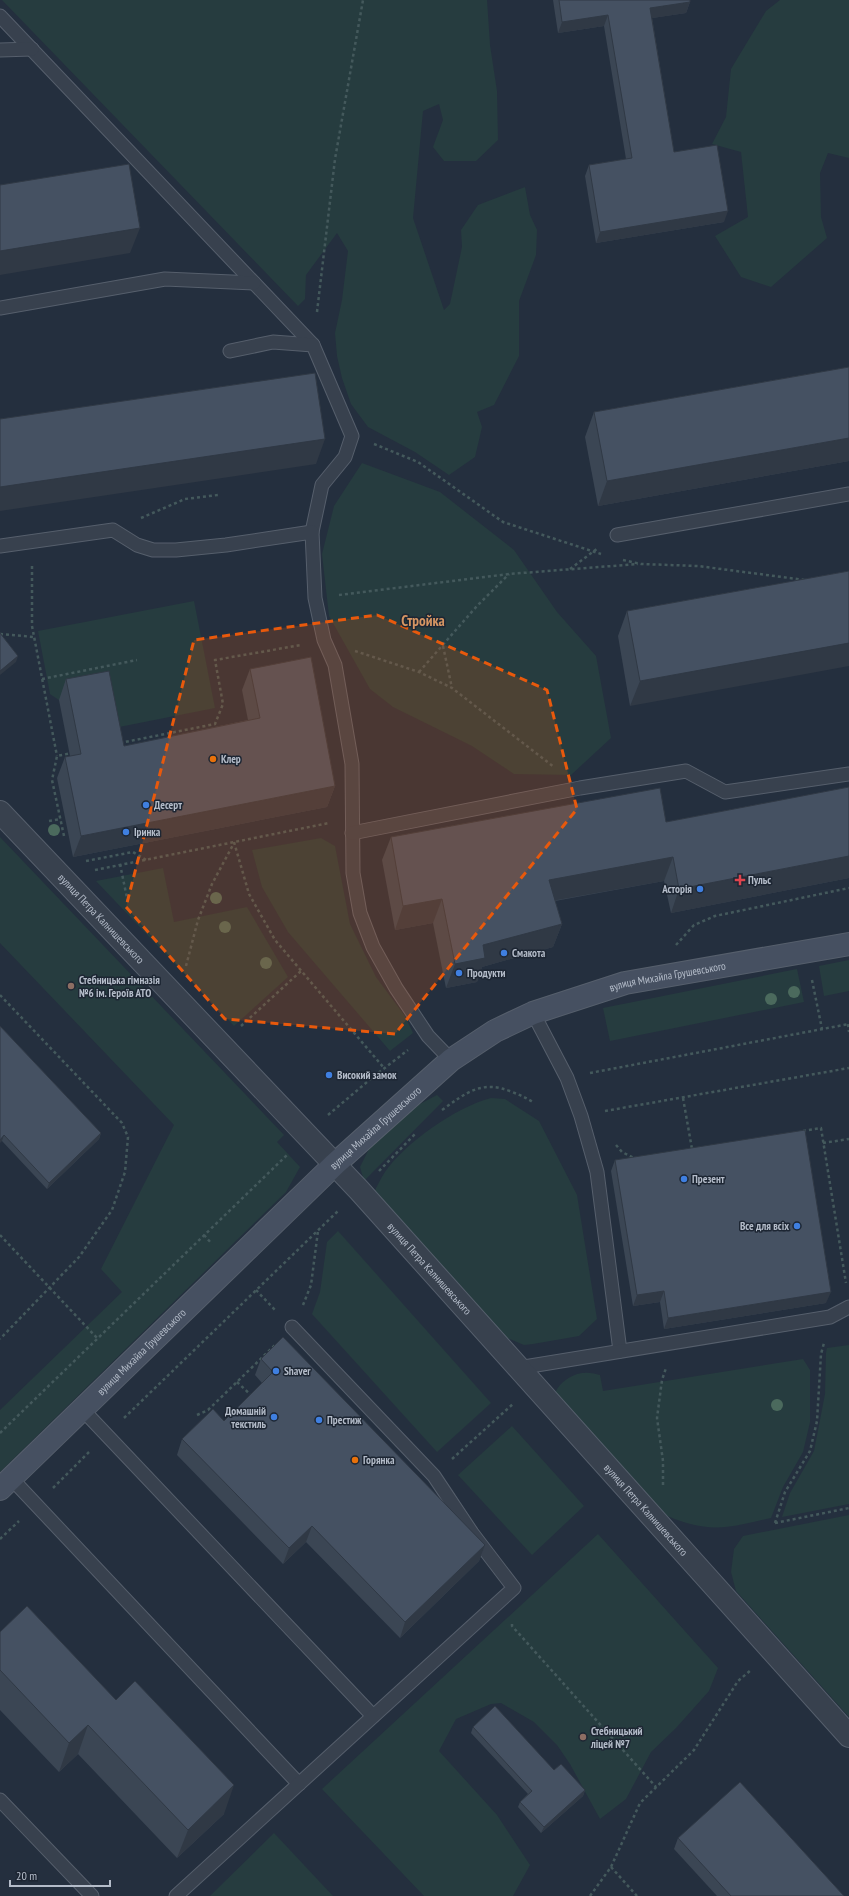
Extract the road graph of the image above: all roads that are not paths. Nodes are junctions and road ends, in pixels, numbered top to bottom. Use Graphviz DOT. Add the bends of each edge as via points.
graph roads {
  1 [pos="0,16"];
  2 [pos="32,49"];
  3 [pos="0,50"];
  4 [pos="254,283"];
  5 [pos="0,308"];
  6 [pos="313,345"];
  7 [pos="230,351"];
  8 [pos="849,494"];
  9 [pos="312,532"];
  10 [pos="616,535"];
  11 [pos="0,546"];
  12 [pos="849,774"];
  13 [pos="0,812"];
  14 [pos="352,833"];
  15 [pos="849,944"];
  16 [pos="533,1013"];
  17 [pos="451,1060"];
  18 [pos="335,1164"];
  19 [pos="849,1307"];
  20 [pos="292,1327"];
  21 [pos="620,1351"];
  22 [pos="518,1368"];
  23 [pos="82,1409"];
  24 [pos="6,1483"];
  25 [pos="374,1716"];
  26 [pos="849,1736"];
  27 [pos="298,1784"];
  28 [pos="0,1800"];
  29 [pos="92,1896"];
  30 [pos="176,1896"];
  1 -- 2 [label="lane"];
  2 -- 3 [label="lane"];
  2 -- 4 [label="lane"];
  4 -- 5 [label="lane" via="166,279"];
  4 -- 6 [label="lane"];
  6 -- 7 [label="lane" via="273,342"];
  6 -- 9 [label="lane" via="352,436 345,457 322,485"];
  8 -- 10 [label="lane"];
  9 -- 11 [label="lane" via="176,550 153,550 137,545 113,530"];
  9 -- 14 [label="lane" via="315,598 324,640 335,665 352,764"];
  12 -- 14 [label="lane" via="726,792 686,771 580,788"];
  13 -- 18 [label="street, вулиця Петра Калнишевського"];
  14 -- 17 [label="lane" via="355,886 360,913 373,947 424,1030"];
  15 -- 16 [label="street, вулиця Михайла Грушевського" via="625,983"];
  16 -- 17 [label="street, вулиця Михайла Грушевського" via="495,1031"];
  16 -- 21 [label="lane" via="567,1078 597,1172"];
  17 -- 18 [label="street, вулиця Михайла Грушевського"];
  18 -- 22 [label="street, вулиця Петра Калнишевського"];
  18 -- 23 [label="street, вулиця Михайла Грушевського"];
  19 -- 21 [label="lane" via="830,1317"];
  20 -- 25 [label="lane" via="434,1476 472,1533 514,1588"];
  21 -- 22 [label="lane"];
  22 -- 26 [label="street, вулиця Петра Калнишевського"];
  23 -- 24 [label="street, вулиця Михайла Грушевського"];
  23 -- 25 [label="lane"];
  24 -- 27 [label="lane" via="36,1504"];
  25 -- 27 [label="lane"];
  27 -- 30 [label="lane"];
  28 -- 29 [label="lane"];
}
